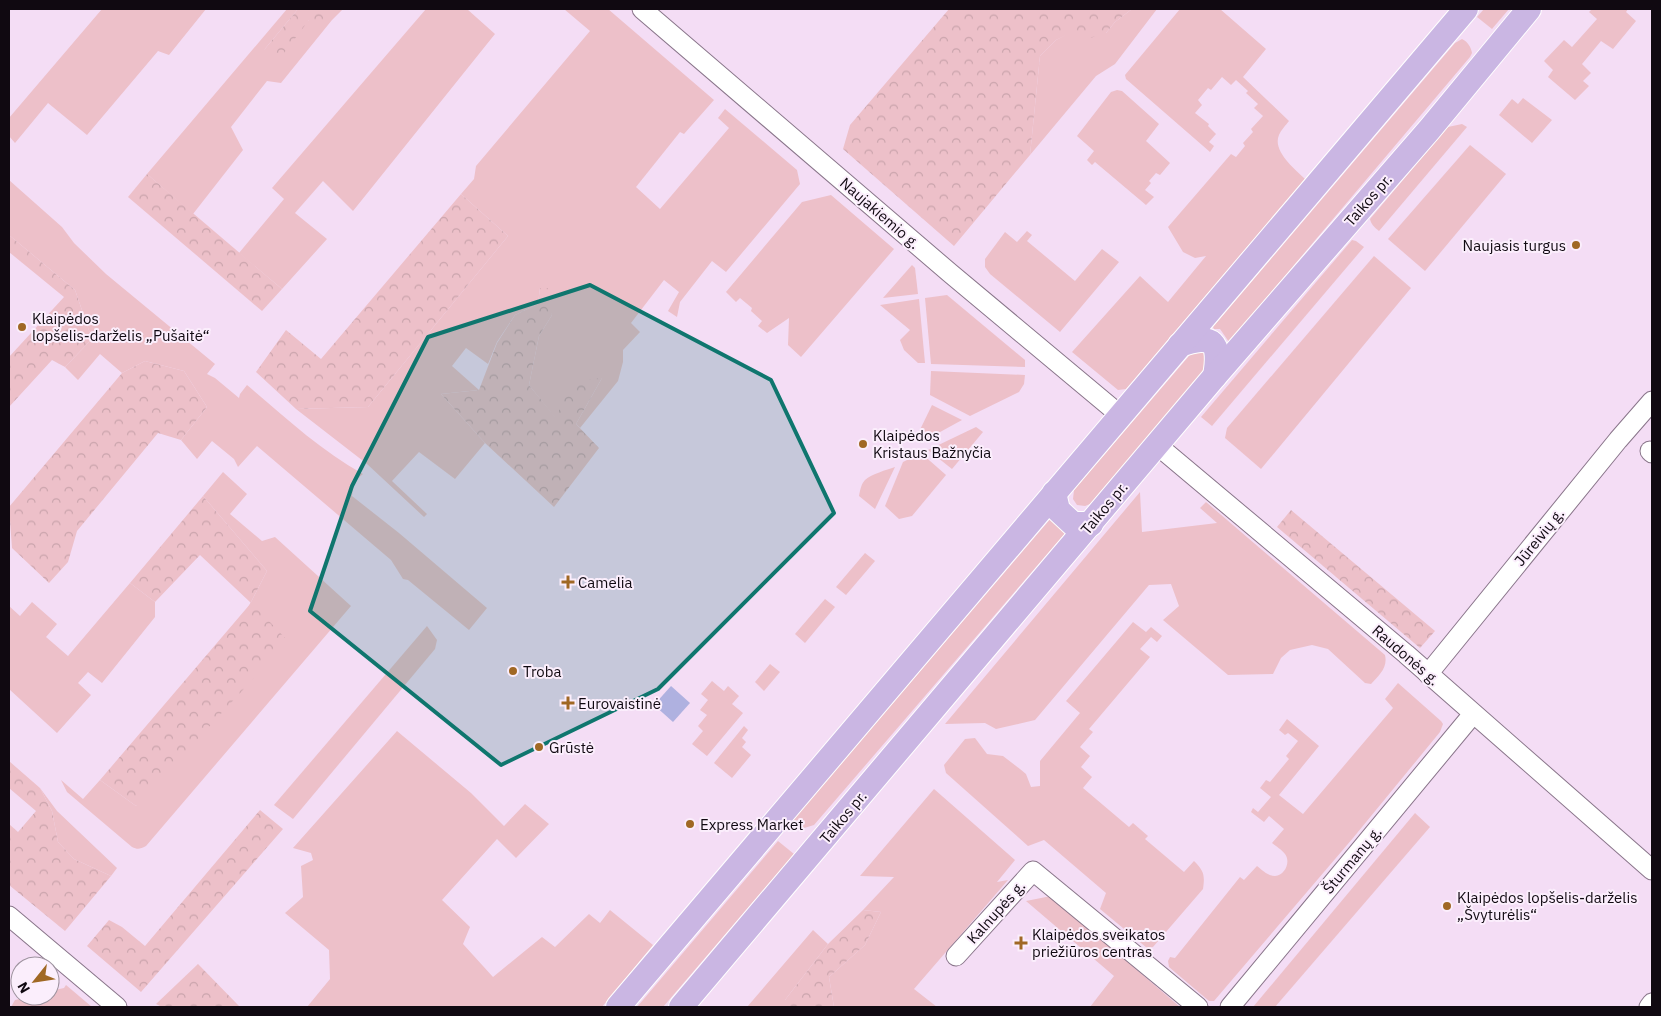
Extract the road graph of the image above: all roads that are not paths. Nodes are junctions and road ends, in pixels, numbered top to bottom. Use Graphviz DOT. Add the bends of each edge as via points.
graph roads {
  1 [pos="642,9"];
  2 [pos="1466,9"];
  3 [pos="1529,9"];
  4 [pos="1180,345"];
  5 [pos="1215,376"];
  6 [pos="1652,402"];
  7 [pos="1120,415"];
  8 [pos="1157,445"];
  9 [pos="1054,493"];
  10 [pos="1091,524"];
  11 [pos="1428,674"];
  12 [pos="1473,714"];
  13 [pos="1652,870"];
  14 [pos="9,916"];
  15 [pos="956,956"];
  16 [pos="1652,1003"];
  17 [pos="117,1007"];
  18 [pos="618,1007"];
  19 [pos="680,1007"];
  20 [pos="1198,1007"];
  21 [pos="1230,1007"];
  22 [pos="1649,1007"];
  1 -- 7 [label="street, Naujakiemio g."];
  2 -- 4 [label="main road"];
  3 -- 5 [label="main road, Taikos pr." via="1429,130"];
  4 -- 5 [label="main road" via="1202,339 1210,342 1217,352"];
  4 -- 7 [label="main road"];
  5 -- 8 [label="main road, Taikos pr."];
  6 -- 11 [label="street, Jūreivių g."];
  7 -- 9 [label="main road"];
  8 -- 10 [label="main road, Taikos pr."];
  8 -- 11 [label="street, Raudonės g."];
  9 -- 10 [label="main road" via="1058,510 1074,524"];
  9 -- 18 [label="main road"];
  10 -- 19 [label="main road, Taikos pr."];
  11 -- 12 [label="street, Raudonės g."];
  12 -- 13 [label="street, Raudonės g."];
  12 -- 21 [label="street, Šturmanų g."];
  14 -- 17 [label="street"];
  15 -- 20 [label="street, Kalnupės g." via="1033,871"];
  16 -- 22 [label="street"];
}
